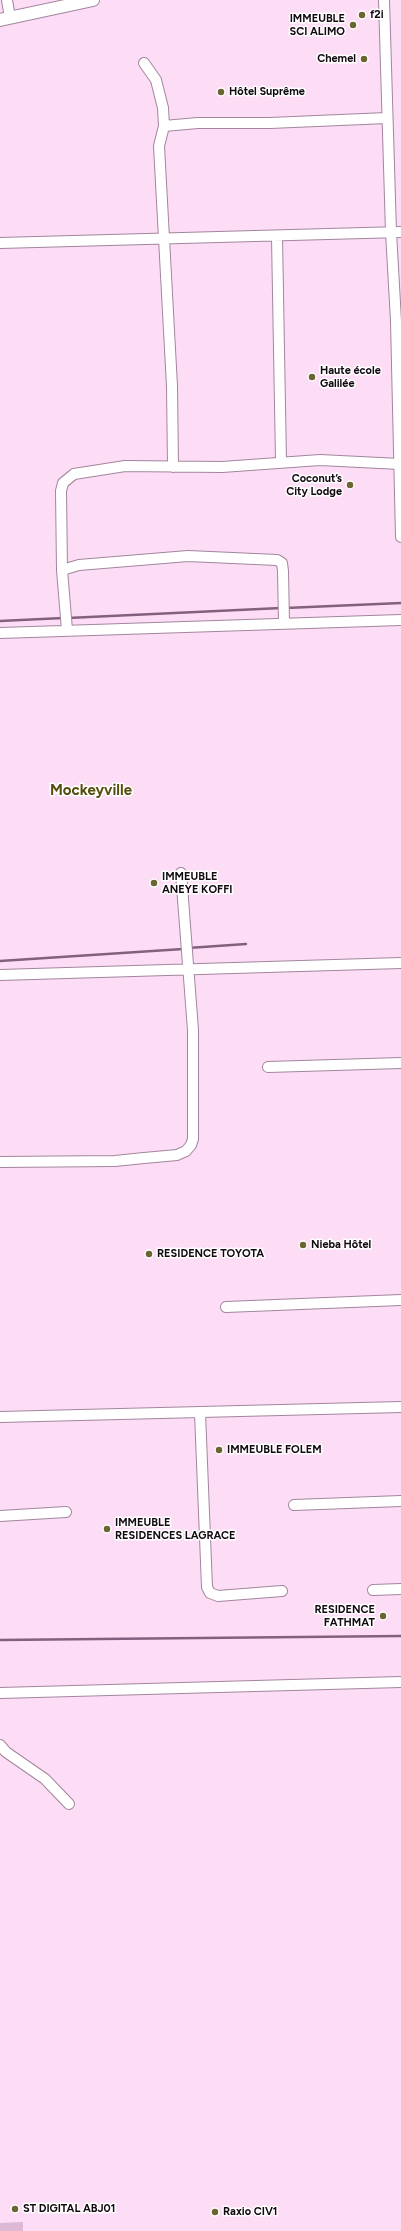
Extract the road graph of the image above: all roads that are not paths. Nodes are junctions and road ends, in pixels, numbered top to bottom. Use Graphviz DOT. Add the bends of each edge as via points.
graph roads {
  1 [pos="7,0"];
  2 [pos="94,0"];
  3 [pos="384,0"];
  4 [pos="5,19"];
  5 [pos="144,63"];
  6 [pos="387,118"];
  7 [pos="164,126"];
  8 [pos="396,232"];
  9 [pos="277,237"];
  10 [pos="164,239"];
  11 [pos="0,243"];
  12 [pos="399,390"];
  13 [pos="281,462"];
  14 [pos="400,464"];
  15 [pos="173,467"];
  16 [pos="401,537"];
  17 [pos="62,570"];
  18 [pos="401,620"];
  19 [pos="284,623"];
  20 [pos="67,630"];
  21 [pos="0,633"];
  22 [pos="182,874"];
  23 [pos="401,964"];
  24 [pos="189,970"];
  25 [pos="0,975"];
  26 [pos="401,1063"];
  27 [pos="268,1067"];
  28 [pos="0,1162"];
  29 [pos="401,1300"];
  30 [pos="226,1307"];
  31 [pos="401,1407"];
  32 [pos="200,1413"];
  33 [pos="0,1417"];
  34 [pos="401,1501"];
  35 [pos="294,1505"];
  36 [pos="66,1512"];
  37 [pos="0,1516"];
  38 [pos="401,1588"];
  39 [pos="373,1590"];
  40 [pos="282,1591"];
  41 [pos="401,1682"];
  42 [pos="0,1694"];
  43 [pos="0,1745"];
  44 [pos="69,1804"];
  1 -- 4 [label="street"];
  2 -- 4 [label="main road"];
  3 -- 6 [label="street"];
  5 -- 7 [label="street" via="156,80 163,108"];
  6 -- 7 [label="street"];
  6 -- 8 [label="street"];
  7 -- 10 [label="street" via="159,146"];
  8 -- 9 [label="street"];
  8 -- 12 [label="street"];
  9 -- 10 [label="street"];
  9 -- 13 [label="street"];
  10 -- 11 [label="street"];
  10 -- 15 [label="street" via="172,386"];
  12 -- 14 [label="street"];
  13 -- 14 [label="street" via="320,460"];
  13 -- 15 [label="street" via="222,467"];
  14 -- 16 [label="street"];
  15 -- 17 [label="street" via="125,466 92,470 68,478 63,483 61,491"];
  17 -- 19 [label="street" via="80,565 188,556 277,560 282,563"];
  17 -- 20 [label="street"];
  18 -- 19 [label="street"];
  19 -- 20 [label="street"];
  20 -- 21 [label="street"];
  22 -- 24 [label="street"];
  23 -- 24 [label="street"];
  24 -- 25 [label="street"];
  24 -- 28 [label="street" via="193,1030 193,1139 186,1151 177,1155 115,1161"];
  26 -- 27 [label="street"];
  29 -- 30 [label="street"];
  31 -- 32 [label="street"];
  32 -- 33 [label="street"];
  32 -- 40 [label="street" via="207,1586 210,1593 218,1596"];
  34 -- 35 [label="street"];
  36 -- 37 [label="street"];
  38 -- 39 [label="street"];
  41 -- 42 [label="street"];
  43 -- 44 [label="street" via="45,1779"];
}
